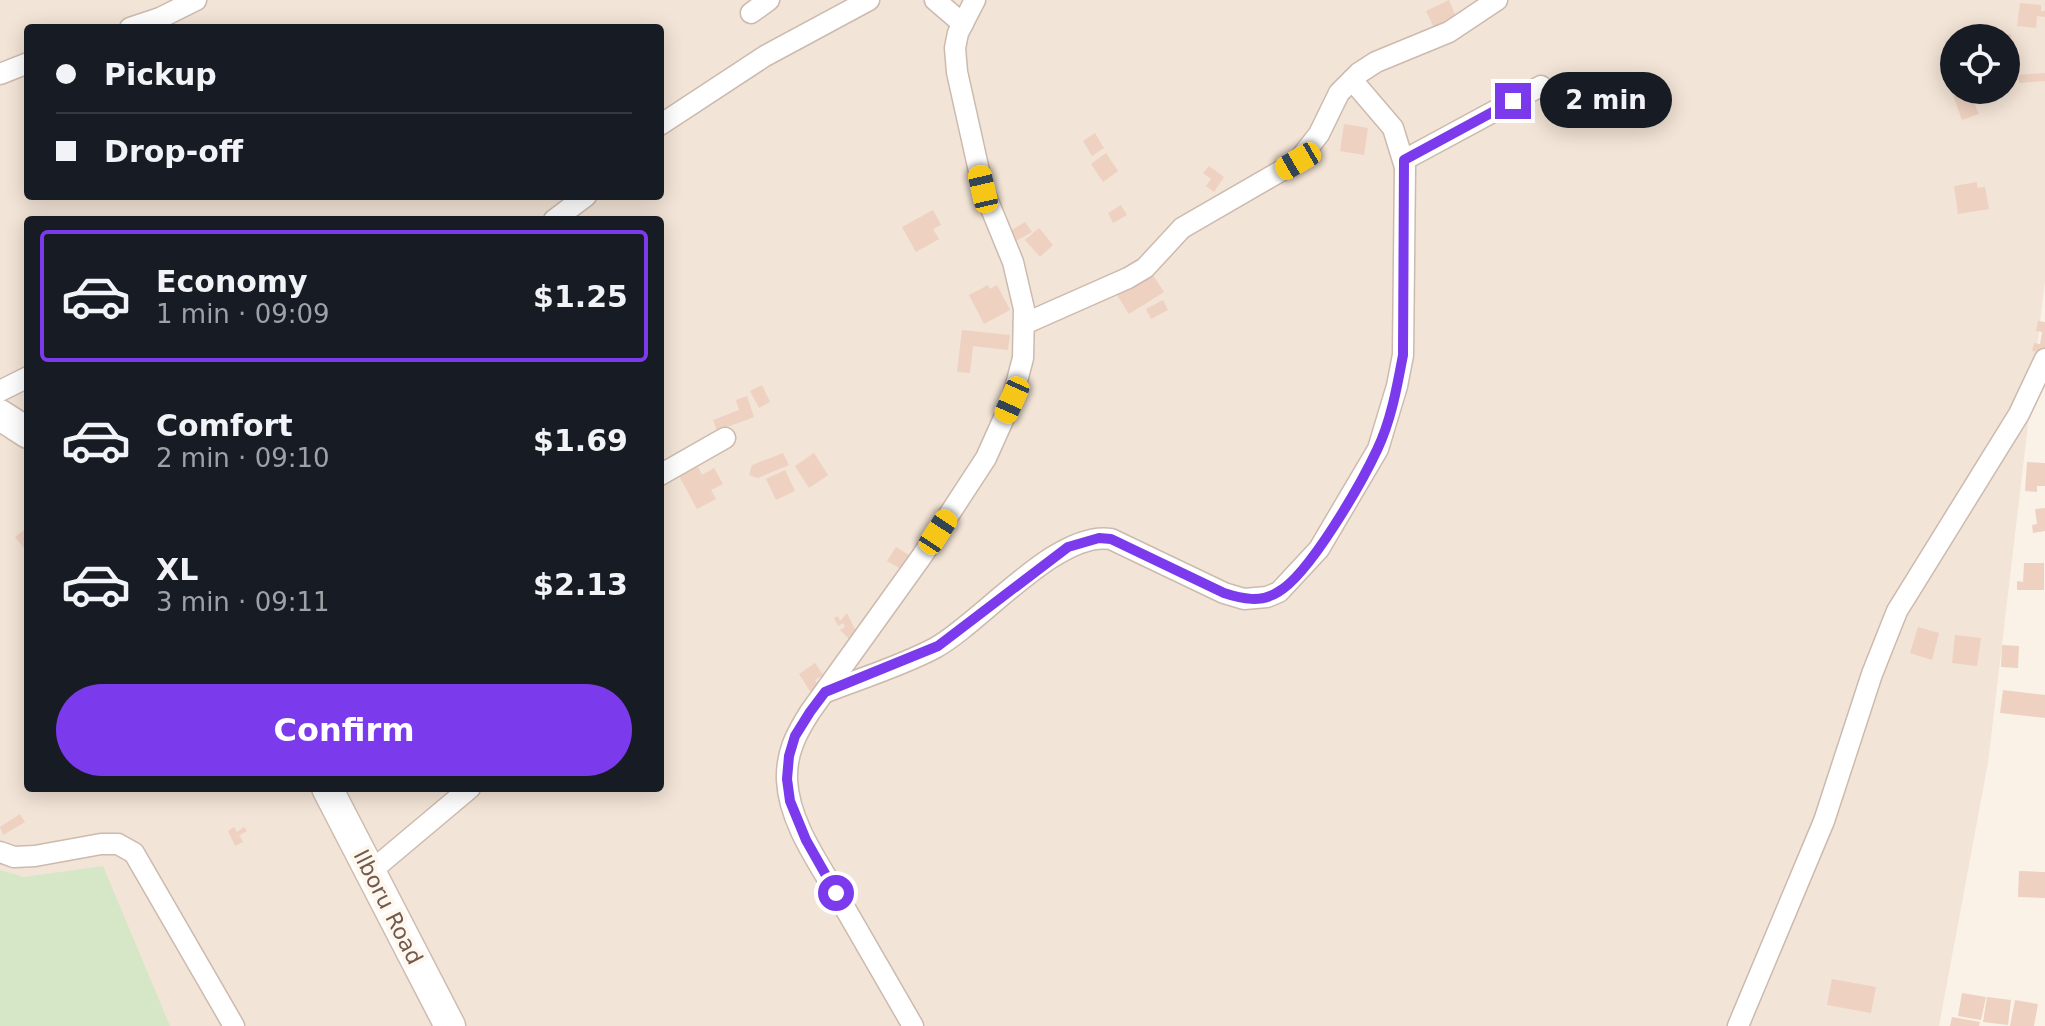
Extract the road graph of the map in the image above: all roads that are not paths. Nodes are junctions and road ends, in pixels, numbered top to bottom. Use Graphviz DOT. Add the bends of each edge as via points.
graph roads {
  1 [pos="196,0"];
  2 [pos="769,0"];
  3 [pos="869,0"];
  4 [pos="935,0"];
  5 [pos="975,0"];
  6 [pos="1497,0"];
  7 [pos="751,13"];
  8 [pos="142,24"];
  9 [pos="963,24"];
  10 [pos="24,65"];
  11 [pos="0,74"];
  12 [pos="1352,80"];
  13 [pos="1541,86"];
  14 [pos="664,122"];
  15 [pos="1404,160"];
  16 [pos="581,200"];
  17 [pos="559,216"];
  18 [pos="1024,324"];
  19 [pos="2045,359"];
  20 [pos="24,379"];
  21 [pos="0,391"];
  22 [pos="0,415"];
  23 [pos="24,430"];
  24 [pos="725,438"];
  25 [pos="664,473"];
  26 [pos="825,692"];
  27 [pos="329,792"];
  28 [pos="465,792"];
  29 [pos="0,852"];
  30 [pos="370,872"];
  31 [pos="234,1026"];
  32 [pos="450,1026"];
  33 [pos="913,1026"];
  34 [pos="1738,1026"];
  1 -- 8 [label="street"];
  2 -- 7 [label="street"];
  3 -- 14 [label="street" via="765,56"];
  4 -- 9 [label="street"];
  5 -- 9 [label="street"];
  6 -- 12 [label="street" via="1449,32 1376,62"];
  9 -- 18 [label="street" via="955,48 957,72 983,189 1013,262"];
  10 -- 11 [label="street"];
  12 -- 15 [label="street" via="1393,128"];
  12 -- 18 [label="street" via="1298,161 1182,228 1128,278"];
  13 -- 15 [label="street"];
  15 -- 26 [label="street" via="1403,355 1397,386 1378,449 1319,549 1291,582 1267,597 1244,599 1111,539 1088,540 1068,547 938,646"];
  16 -- 17 [label="street"];
  18 -- 26 [label="street" via="1023,358 1012,400 986,458"];
  19 -- 34 [label="street" via="2019,414 1897,611 1824,821"];
  20 -- 21 [label="street"];
  22 -- 23 [label="street"];
  24 -- 25 [label="street"];
  26 -- 33 [label="street" via="795,736 787,779 790,801 806,840"];
  27 -- 30 [label="street, Ilboru Road"];
  28 -- 30 [label="street"];
  29 -- 31 [label="street" via="35,856 118,844 134,853"];
  30 -- 32 [label="street, Ilboru Road"];
}
